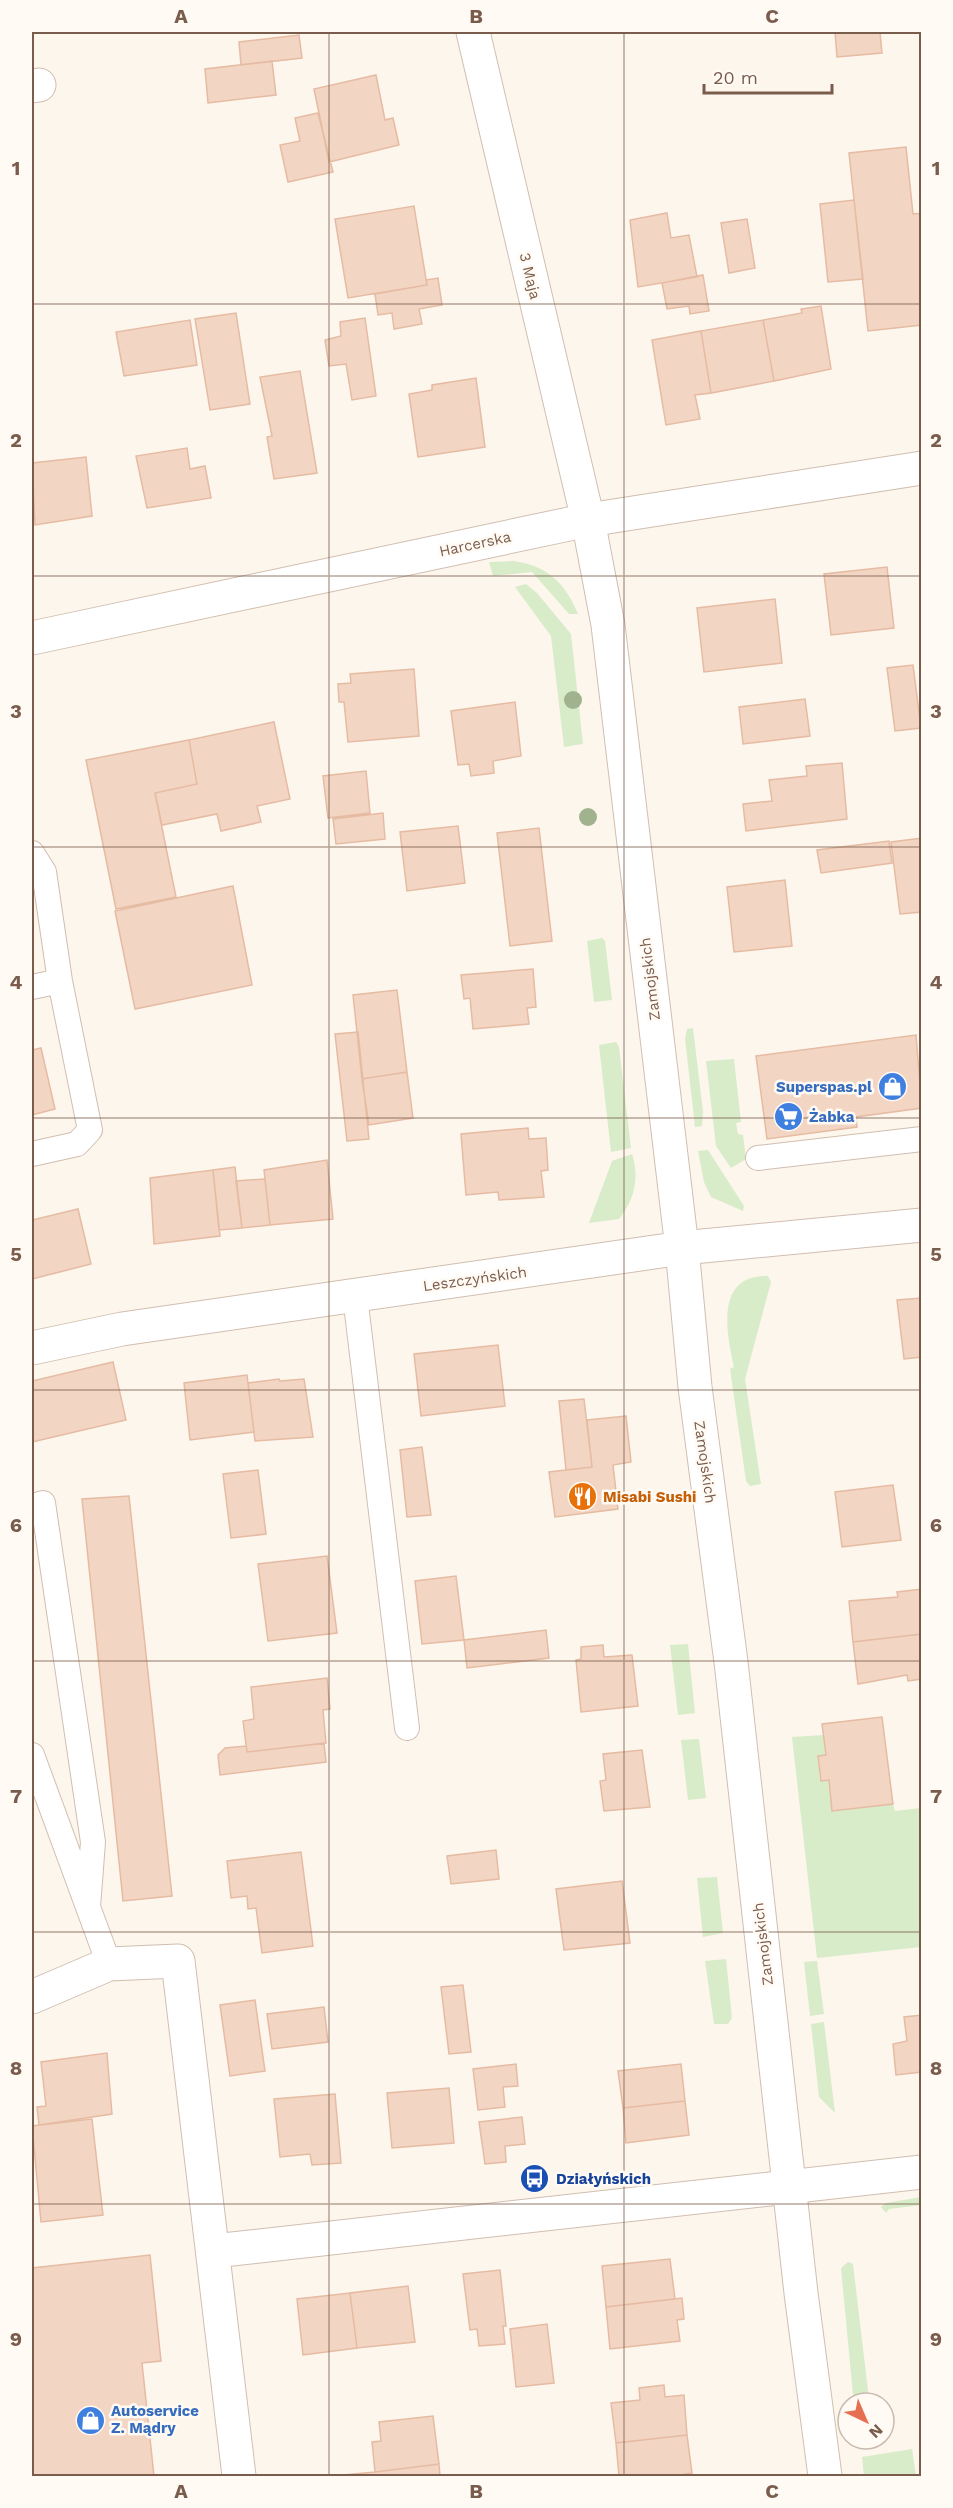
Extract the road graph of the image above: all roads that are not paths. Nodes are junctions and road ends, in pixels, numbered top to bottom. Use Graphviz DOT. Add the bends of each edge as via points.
graph roads {
  1 [pos="473,32"];
  2 [pos="921,468"];
  3 [pos="588,520"];
  4 [pos="32,638"];
  5 [pos="32,853"];
  6 [pos="60,981"];
  7 [pos="32,987"];
  8 [pos="921,1139"];
  9 [pos="32,1154"];
  10 [pos="758,1158"];
  11 [pos="921,1225"];
  12 [pos="682,1248"];
  13 [pos="355,1296"];
  14 [pos="32,1348"];
  15 [pos="32,1506"];
  16 [pos="407,1728"];
  17 [pos="32,1755"];
  18 [pos="88,1907"];
  19 [pos="109,1964"];
  20 [pos="32,1997"];
  21 [pos="921,2172"];
  22 [pos="790,2185"];
  23 [pos="214,2251"];
  24 [pos="239,2476"];
  25 [pos="825,2476"];
  1 -- 3 [label="street, 3 Maja"];
  2 -- 3 [label="street, Harcerska"];
  3 -- 4 [label="street, Harcerska"];
  3 -- 12 [label="street, Zamojskich" via="618,700"];
  5 -- 6 [label="lane" via="44,872"];
  6 -- 7 [label="lane"];
  6 -- 9 [label="lane" via="90,1130 77,1144"];
  8 -- 10 [label="lane"];
  11 -- 12 [label="street, Leszczyńskich"];
  12 -- 13 [label="street, Leszczyńskich"];
  12 -- 22 [label="street, Zamojskich" via="695,1387 731,1662"];
  13 -- 14 [label="street, Leszczyńskich" via="122,1329"];
  13 -- 16 [label="lane"];
  15 -- 18 [label="lane" via="43,1503 93,1842"];
  17 -- 18 [label="lane"];
  18 -- 19 [label="lane"];
  19 -- 20 [label="street"];
  19 -- 23 [label="street" via="178,1961"];
  21 -- 22 [label="street"];
  22 -- 23 [label="street"];
  22 -- 25 [label="street, Zamojskich"];
  23 -- 24 [label="street"];
}
